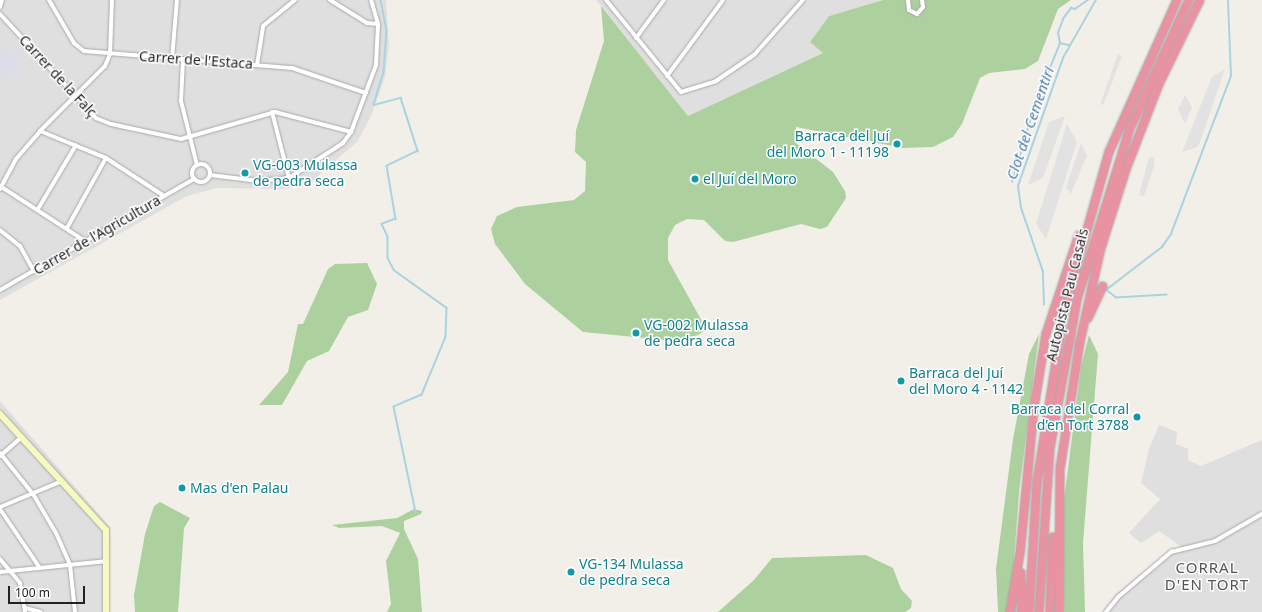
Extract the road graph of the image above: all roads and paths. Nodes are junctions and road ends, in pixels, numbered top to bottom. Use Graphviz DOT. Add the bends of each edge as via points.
graph roads {
  1 [pos="2,0"];
  2 [pos="49,0"];
  3 [pos="112,0"];
  4 [pos="177,0"];
  5 [pos="295,0"];
  6 [pos="330,0"];
  7 [pos="371,0"];
  8 [pos="606,0"];
  9 [pos="664,0"];
  10 [pos="722,0"];
  11 [pos="803,0"];
  12 [pos="908,0"];
  13 [pos="922,0"];
  14 [pos="1178,0"];
  15 [pos="1189,0"];
  16 [pos="1200,0"];
  17 [pos="0,7"];
  18 [pos="0,14"];
  19 [pos="378,24"];
  20 [pos="636,38"];
  21 [pos="110,54"];
  22 [pos="172,59"];
  23 [pos="183,60"];
  24 [pos="257,65"];
  25 [pos="667,76"];
  26 [pos="366,93"];
  27 [pos="73,95"];
  28 [pos="272,112"];
  29 [pos="40,131"];
  30 [pos="351,132"];
  31 [pos="190,138"];
  32 [pos="76,145"];
  33 [pos="106,158"];
  34 [pos="197,165"];
  35 [pos="210,175"];
  36 [pos="289,178"];
  37 [pos="194,179"];
  38 [pos="0,187"];
  39 [pos="164,196"];
  40 [pos="1093,204"];
  41 [pos="38,209"];
  42 [pos="67,228"];
  43 [pos="0,230"];
  44 [pos="85,241"];
  45 [pos="34,271"];
  46 [pos="1103,286"];
  47 [pos="0,290"];
  48 [pos="1079,346"];
  49 [pos="0,414"];
  50 [pos="21,438"];
  51 [pos="0,455"];
  52 [pos="1060,469"];
  53 [pos="62,481"];
  54 [pos="33,494"];
  55 [pos="0,508"];
  56 [pos="1262,514"];
  57 [pos="1020,553"];
  58 [pos="0,559"];
  59 [pos="107,562"];
  60 [pos="70,565"];
  61 [pos="40,568"];
  62 [pos="9,571"];
  63 [pos="0,572"];
  64 [pos="25,610"];
  65 [pos="41,612"];
  66 [pos="75,612"];
  67 [pos="106,612"];
  68 [pos="1010,612"];
  69 [pos="1021,612"];
  70 [pos="1029,612"];
  71 [pos="1038,612"];
  72 [pos="1050,612"];
  73 [pos="1059,612"];
  74 [pos="1106,612"];
  1 -- 17 [label="street"];
  2 -- 21 [label="street, Carrer de l'Estaca" via="74,43 84,51"];
  3 -- 21 [label="street"];
  4 -- 22 [label="street"];
  5 -- 24 [label="street" via="263,26"];
  6 -- 19 [label="street" via="367,23"];
  7 -- 19 [label="street"];
  8 -- 20 [label="street"];
  9 -- 20 [label="street"];
  10 -- 25 [label="street"];
  11 -- 25 [label="street" via="754,55 716,81 681,92"];
  12 -- 13 [label="street" via="909,10 917,14 923,7"];
  14 -- 40 [label="highway, Autopista Pau Casals" via="1109,152"];
  15 -- 71 [label="highway, Autopista Pau Casals" via="1130,128 1077,299 1050,448"];
  16 -- 48 [label="highway" via="1159,84 1126,169 1100,251"];
  18 -- 27 [label="street, Carrer de la Falç"];
  19 -- 26 [label="street" via="376,65"];
  20 -- 25 [label="street"];
  21 -- 22 [label="street, Carrer de l'Estaca"];
  21 -- 27 [label="street" via="105,66"];
  22 -- 23 [label="street, Carrer de l'Estaca"];
  23 -- 24 [label="street, Carrer de l'Estaca"];
  23 -- 31 [label="street" via="181,101"];
  24 -- 26 [label="street, Carrer de l'Estaca" via="292,68"];
  26 -- 30 [label="street"];
  27 -- 29 [label="street"];
  27 -- 31 [label="street, Carrer de la Falç" via="96,118 111,124"];
  28 -- 30 [label="street"];
  28 -- 31 [label="street"];
  28 -- 36 [label="street"];
  29 -- 32 [label="street"];
  29 -- 38 [label="street" via="16,159"];
  30 -- 36 [label="street" via="332,151"];
  31 -- 34 [label="street"];
  32 -- 33 [label="street"];
  32 -- 41 [label="street"];
  33 -- 39 [label="street"];
  33 -- 42 [label="street"];
  34 -- 35 [label="street" via="207,166"];
  34 -- 37 [label="street" via="192,171"];
  35 -- 36 [label="street" via="259,181"];
  35 -- 37 [label="street" via="204,182"];
  37 -- 39 [label="street, Carrer de l'Agricultura"];
  38 -- 41 [label="street"];
  39 -- 44 [label="street, Carrer de l'Agricultura"];
  40 -- 57 [label="highway" via="1085,215 1046,334 1028,457"];
  40 -- 70 [label="highway, Autopista Pau Casals" via="1064,312 1046,404 1036,482"];
  41 -- 42 [label="street"];
  42 -- 44 [label="street"];
  43 -- 45 [label="street" via="20,246"];
  44 -- 45 [label="street, Carrer de l'Agricultura"];
  45 -- 47 [label="street, Carrer de l'Agricultura"];
  46 -- 48 [label="highway" via="1095,298"];
  48 -- 52 [label="highway"];
  49 -- 50 [label="street"];
  50 -- 51 [label="street"];
  50 -- 53 [label="street"];
  51 -- 54 [label="street"];
  52 -- 72 [label="highway"];
  52 -- 73 [label="highway"];
  53 -- 54 [label="street"];
  53 -- 59 [label="street" via="106,530"];
  54 -- 55 [label="street"];
  54 -- 60 [label="street"];
  55 -- 61 [label="street"];
  56 -- 74 [label="street" via="1215,541 1171,552 1118,597"];
  57 -- 68 [label="highway"];
  57 -- 69 [label="highway"];
  58 -- 62 [label="street"];
  59 -- 60 [label="street"];
  59 -- 67 [label="street"];
  60 -- 61 [label="street"];
  60 -- 66 [label="street"];
  61 -- 62 [label="street"];
  62 -- 63 [label="street"];
  62 -- 64 [label="street" via="20,584"];
  64 -- 65 [label="street"];
}
